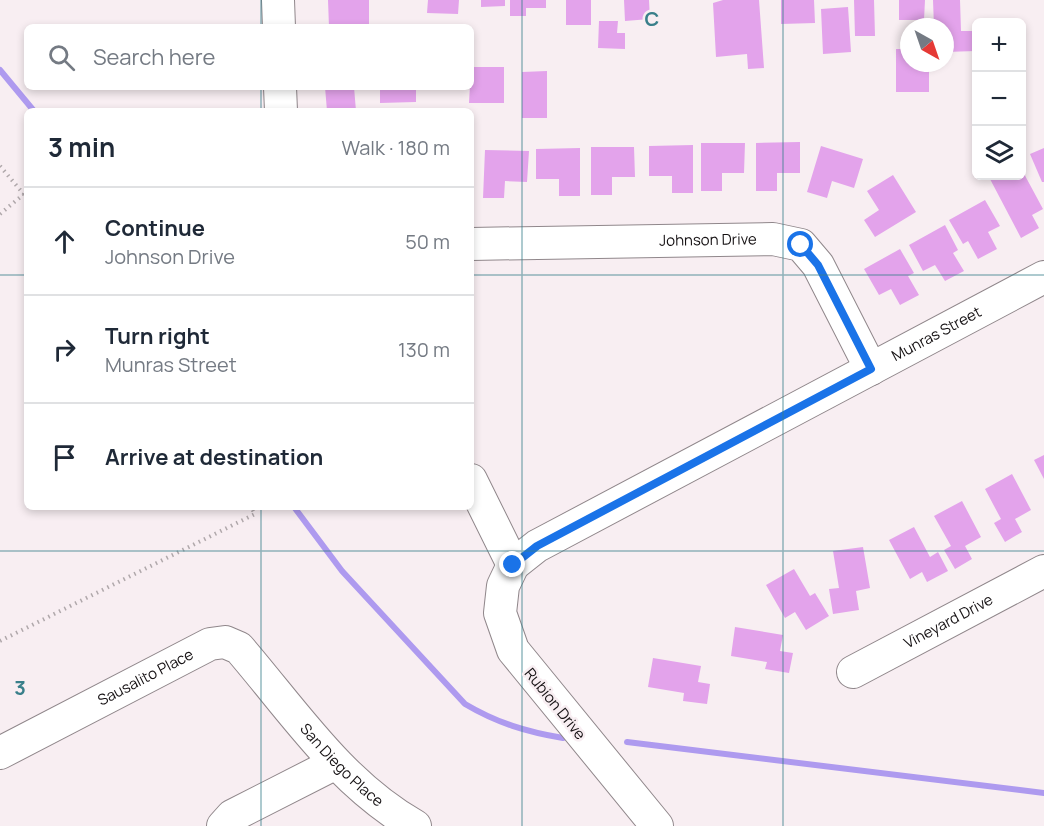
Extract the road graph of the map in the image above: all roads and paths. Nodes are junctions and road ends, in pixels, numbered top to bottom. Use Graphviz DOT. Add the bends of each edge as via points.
graph roads {
  1 [pos="278,0"];
  2 [pos="279,24"];
  3 [pos="280,90"];
  4 [pos="281,108"];
  5 [pos="0,166"];
  6 [pos="24,195"];
  7 [pos="24,197"];
  8 [pos="0,214"];
  9 [pos="474,244"];
  10 [pos="1044,277"];
  11 [pos="871,369"];
  12 [pos="474,486"];
  13 [pos="253,510"];
  14 [pos="513,565"];
  15 [pos="1044,571"];
  16 [pos="0,641"];
  17 [pos="853,672"];
  18 [pos="279,694"];
  19 [pos="0,753"];
  20 [pos="334,764"];
  21 [pos="223,826"];
  22 [pos="415,826"];
  23 [pos="657,826"];
  1 -- 2 [label="street"];
  3 -- 4 [label="street"];
  5 -- 6 [label="path"];
  7 -- 8 [label="path"];
  9 -- 11 [label="street, Johnson Drive" via="772,239 801,245 818,265"];
  10 -- 11 [label="street, Munras Street"];
  11 -- 14 [label="street, Munras Street" via="537,546"];
  12 -- 14 [label="street"];
  13 -- 16 [label="path" via="255,514"];
  14 -- 23 [label="street, Rubion Drive" via="503,586 500,613 513,650"];
  15 -- 17 [label="street, Vineyard Drive"];
  18 -- 19 [label="street, Sausalito Place" via="239,648 225,642 210,644"];
  18 -- 20 [label="street, San Diego Place"];
  20 -- 21 [label="street" via="232,816"];
  20 -- 22 [label="street, San Diego Place"];
}
